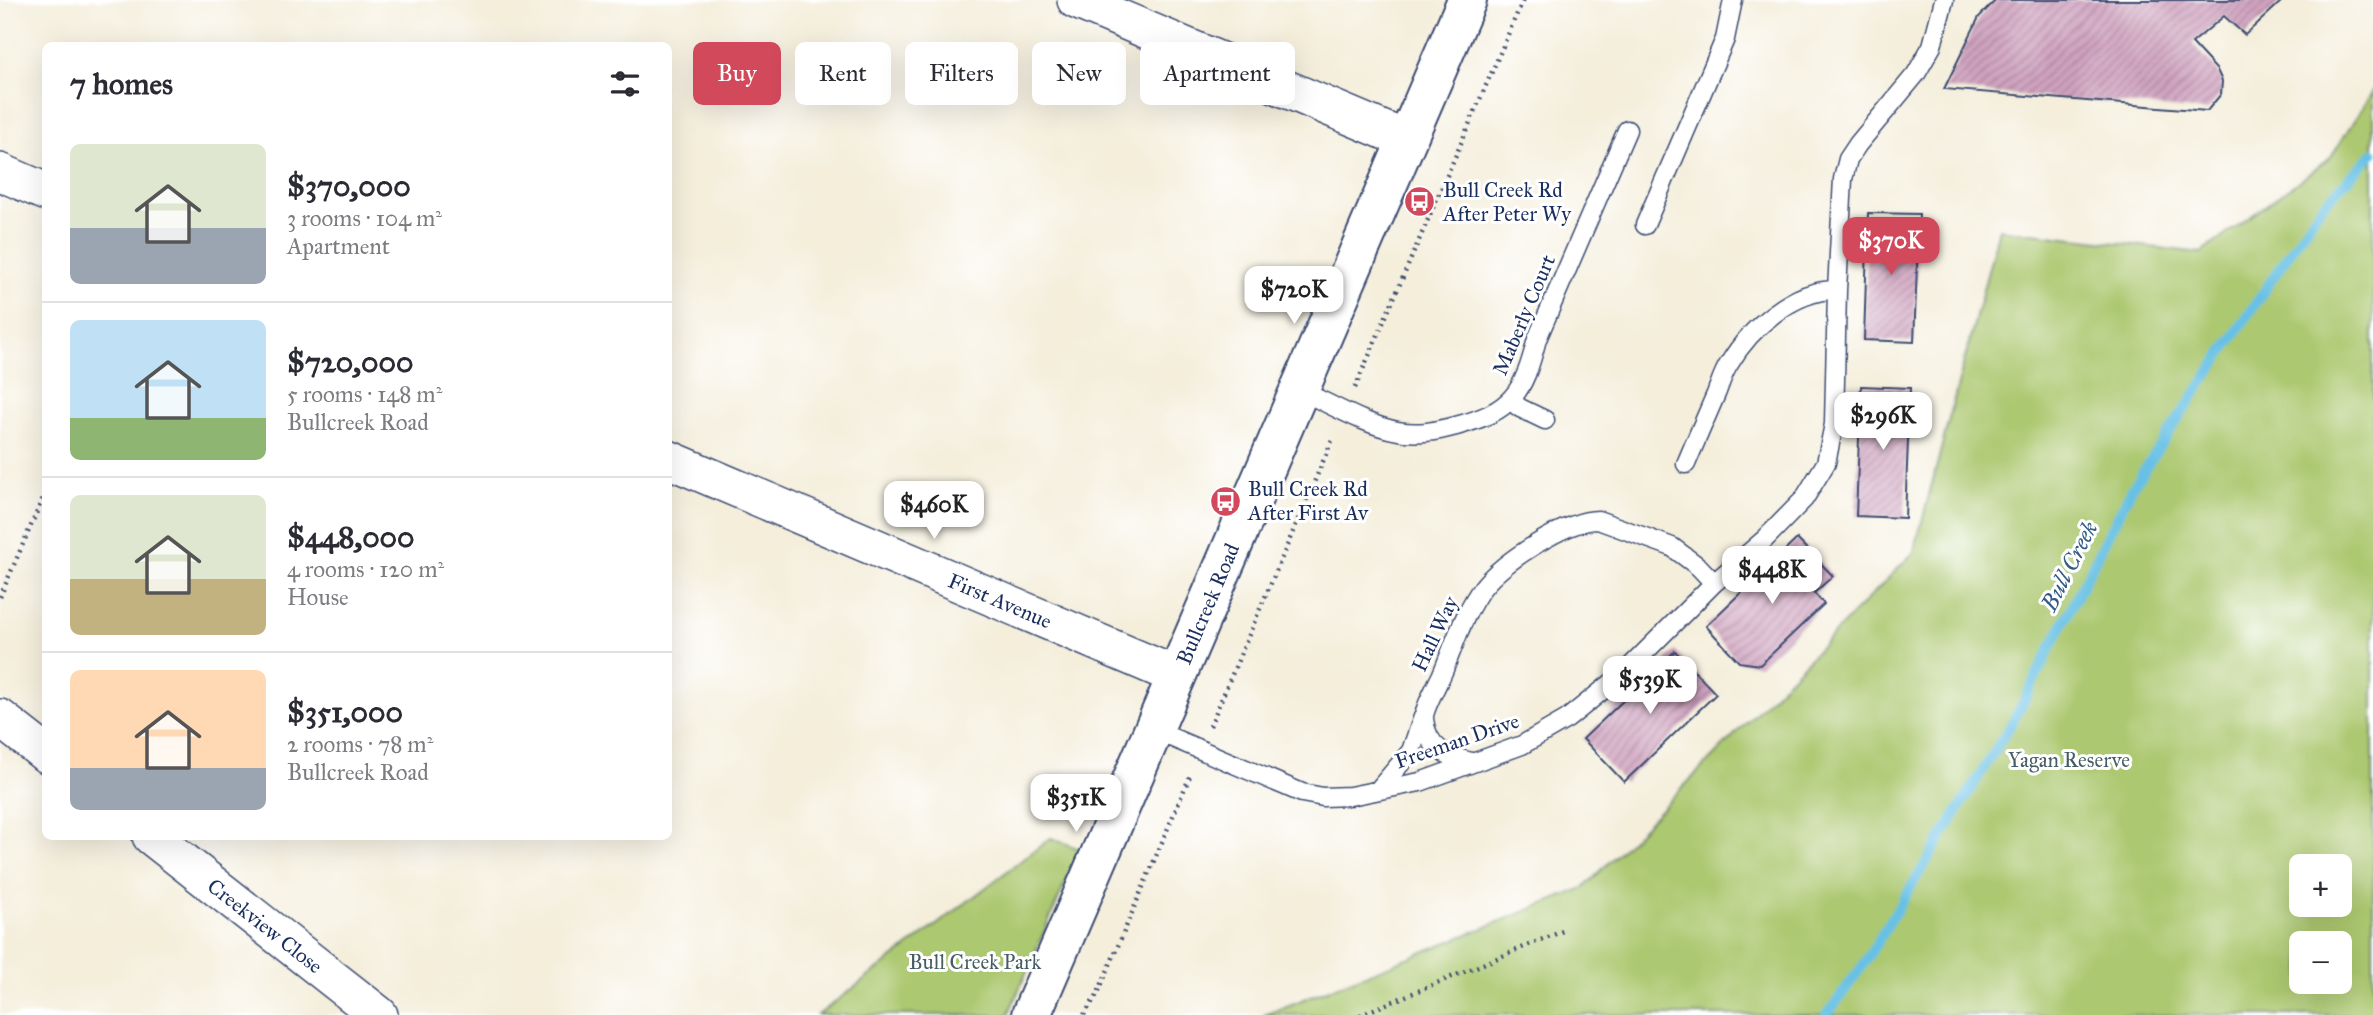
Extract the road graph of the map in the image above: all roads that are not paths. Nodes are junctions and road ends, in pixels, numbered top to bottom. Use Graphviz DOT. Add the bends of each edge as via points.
graph roads {
  1 [pos="1076,0"];
  2 [pos="1467,0"];
  3 [pos="1733,0"];
  4 [pos="1944,0"];
  5 [pos="1626,130"];
  6 [pos="1407,140"];
  7 [pos="0,172"];
  8 [pos="42,190"];
  9 [pos="1644,225"];
  10 [pos="1837,290"];
  11 [pos="1299,390"];
  12 [pos="1510,400"];
  13 [pos="1545,420"];
  14 [pos="672,461"];
  15 [pos="1686,464"];
  16 [pos="1714,583"];
  17 [pos="1177,676"];
  18 [pos="1423,717"];
  19 [pos="0,718"];
  20 [pos="1154,730"];
  21 [pos="42,751"];
  22 [pos="1411,751"];
  23 [pos="1472,762"];
  24 [pos="1379,789"];
  25 [pos="156,840"];
  26 [pos="379,1015"];
  27 [pos="1031,1015"];
  1 -- 6 [label="street"];
  2 -- 6 [label="street, Bullcreek Road"];
  3 -- 9 [label="lane" via="1725,39"];
  4 -- 10 [label="lane, Freeman Drive" via="1932,46 1916,74 1849,159 1843,179"];
  5 -- 12 [label="lane, Maberly Court" via="1537,339 1531,363"];
  6 -- 11 [label="street, Bullcreek Road"];
  7 -- 8 [label="street"];
  10 -- 15 [label="lane" via="1807,295 1777,312 1748,339 1728,364"];
  10 -- 16 [label="lane, Freeman Drive" via="1834,424 1826,463 1804,499"];
  11 -- 12 [label="lane, Maberly Court" via="1388,429 1423,433 1495,414"];
  11 -- 17 [label="street, Bullcreek Road"];
  12 -- 13 [label="lane, Maberly Court"];
  14 -- 17 [label="street, First Avenue"];
  16 -- 18 [label="lane, Hall Way" via="1672,547 1606,522 1587,520 1552,535 1483,587"];
  16 -- 23 [label="lane, Freeman Drive" via="1624,673 1567,719 1522,745"];
  17 -- 20 [label="street, Bullcreek Road"];
  18 -- 22 [label="lane, Hall Way"];
  18 -- 23 [label="lane" via="1437,748 1451,758"];
  19 -- 21 [label="street"];
  20 -- 24 [label="lane, Freeman Drive" via="1302,793 1350,796"];
  20 -- 27 [label="street, Bullcreek Road"];
  22 -- 24 [label="lane, Freeman Drive"];
  23 -- 24 [label="lane, Freeman Drive" via="1420,782"];
  25 -- 26 [label="street, Creekview Close"];
}
